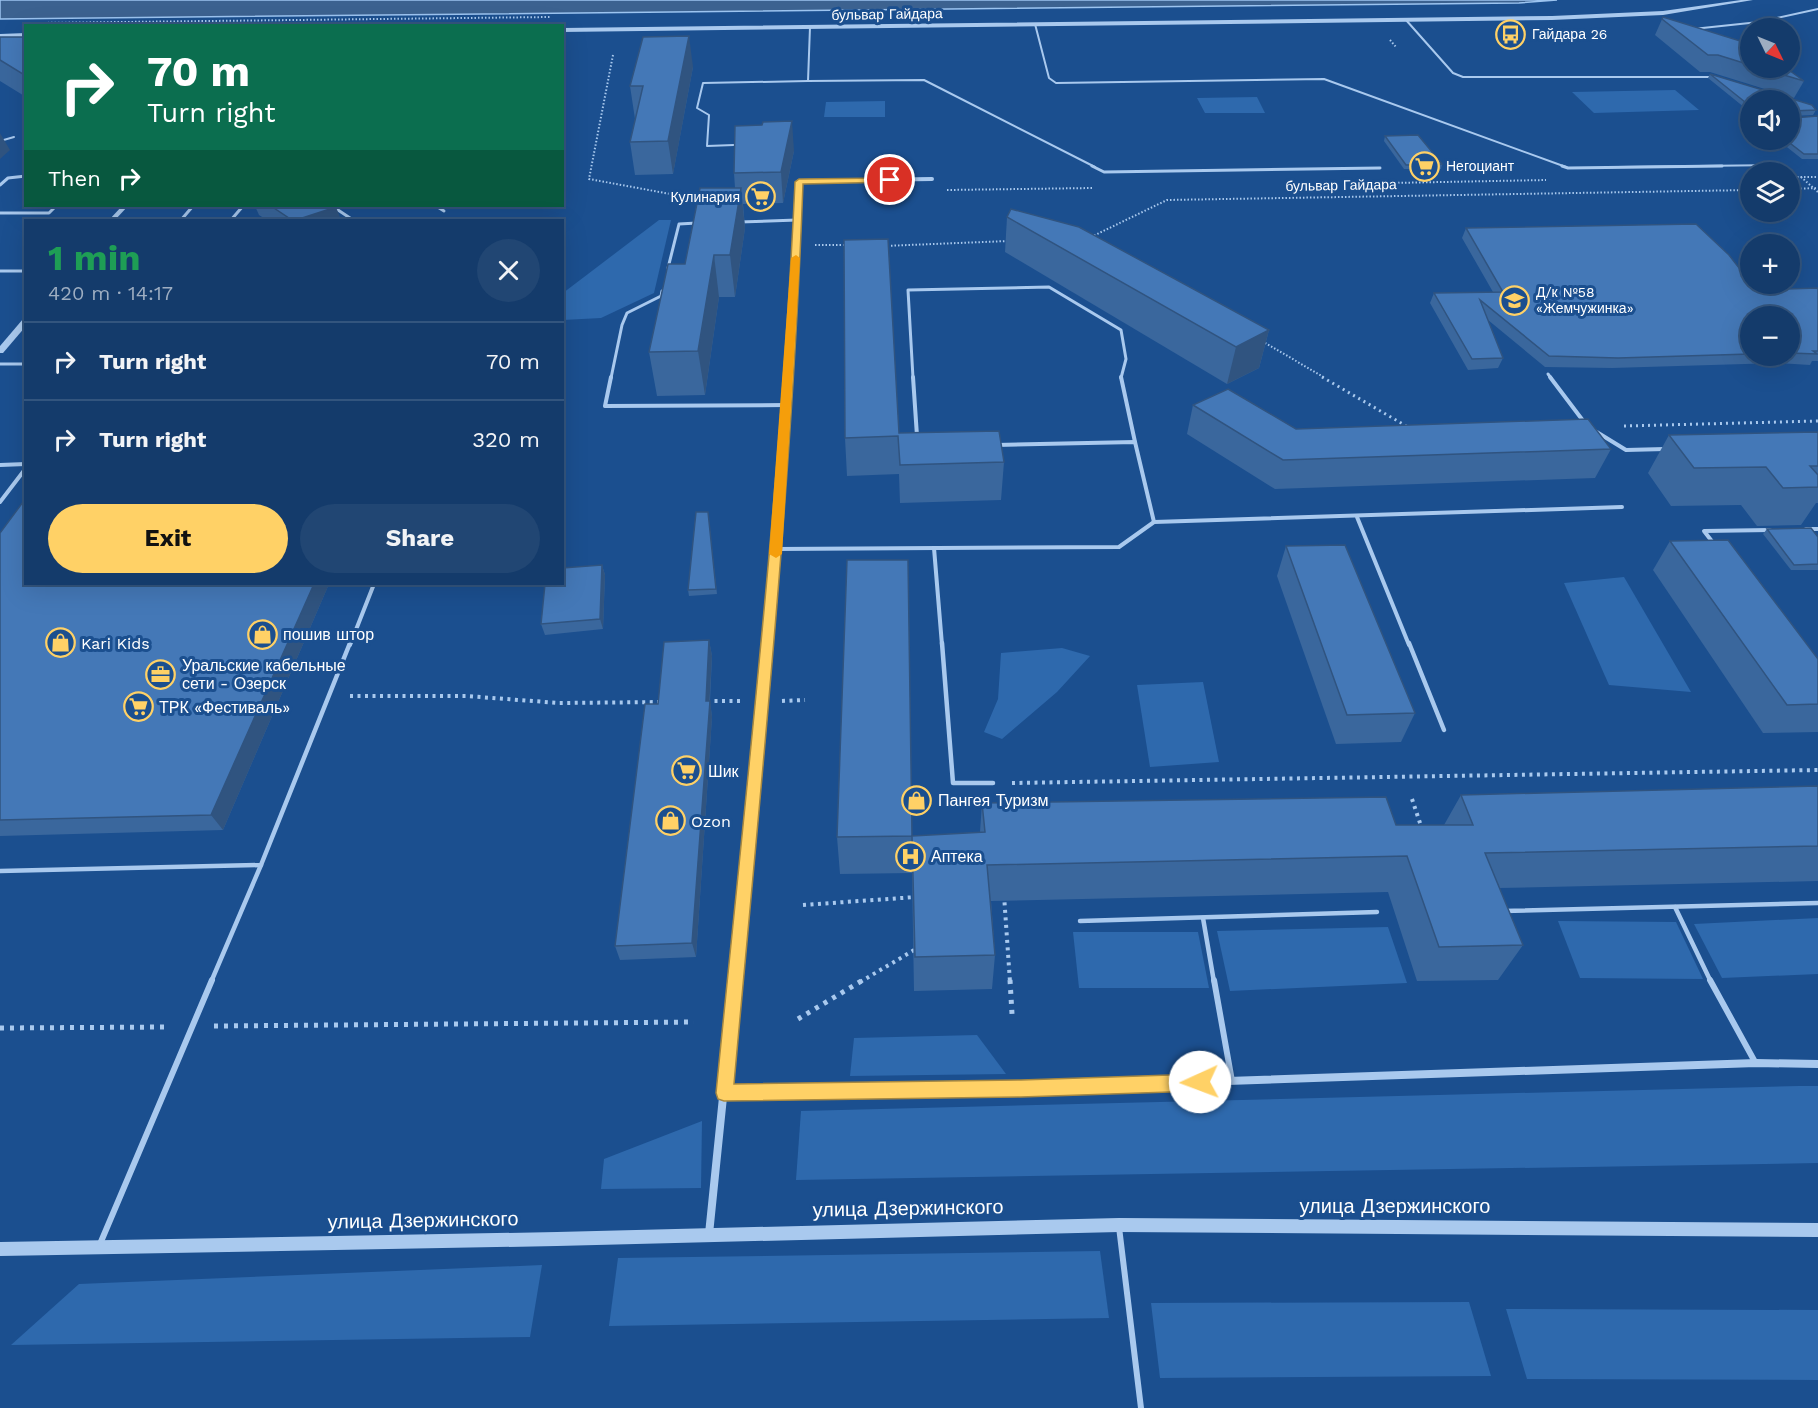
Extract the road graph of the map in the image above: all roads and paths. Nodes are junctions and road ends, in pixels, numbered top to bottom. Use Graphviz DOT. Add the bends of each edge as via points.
graph roads {
  1 [pos="1751,0"];
  2 [pos="1818,9"];
  3 [pos="253,20"];
  4 [pos="1406,20"];
  5 [pos="249,24"];
  6 [pos="1035,24"];
  7 [pos="810,27"];
  8 [pos="1693,29"];
  9 [pos="564,30"];
  10 [pos="24,35"];
  11 [pos="0,36"];
  12 [pos="613,55"];
  13 [pos="1720,79"];
  14 [pos="808,81"];
  15 [pos="14,137"];
  16 [pos="0,141"];
  17 [pos="734,146"];
  18 [pos="1740,166"];
  19 [pos="1380,168"];
  20 [pos="24,176"];
  21 [pos="1800,177"];
  22 [pos="1818,177"];
  23 [pos="932,179"];
  24 [pos="0,185"];
  25 [pos="1814,188"];
  26 [pos="1740,189"];
  27 [pos="1800,189"];
  28 [pos="1818,190"];
  29 [pos="1167,193"];
  30 [pos="703,200"];
  31 [pos="1167,201"];
  32 [pos="55,207"];
  33 [pos="124,207"];
  34 [pos="192,207"];
  35 [pos="242,207"];
  36 [pos="334,207"];
  37 [pos="438,207"];
  38 [pos="444,211"];
  39 [pos="0,213"];
  40 [pos="113,219"];
  41 [pos="182,219"];
  42 [pos="232,219"];
  43 [pos="352,219"];
  44 [pos="797,220"];
  45 [pos="738,222"];
  46 [pos="702,223"];
  47 [pos="1018,241"];
  48 [pos="1099,244"];
  49 [pos="797,245"];
  50 [pos="854,245"];
  51 [pos="877,245"];
  52 [pos="0,271"];
  53 [pos="24,271"];
  54 [pos="666,275"];
  55 [pos="664,285"];
  56 [pos="24,323"];
  57 [pos="1258,338"];
  58 [pos="0,351"];
  59 [pos="0,364"];
  60 [pos="24,364"];
  61 [pos="1548,374"];
  62 [pos="787,405"];
  63 [pos="1818,421"];
  64 [pos="1588,427"];
  65 [pos="1414,431"];
  66 [pos="1135,442"];
  67 [pos="987,445"];
  68 [pos="917,446"];
  69 [pos="1671,449"];
  70 [pos="0,465"];
  71 [pos="24,466"];
  72 [pos="24,469"];
  73 [pos="0,502"];
  74 [pos="1623,507"];
  75 [pos="1357,517"];
  76 [pos="1154,522"];
  77 [pos="1818,528"];
  78 [pos="1795,529"];
  79 [pos="1773,530"];
  80 [pos="934,548"];
  81 [pos="776,549"];
  82 [pos="1718,550"];
  83 [pos="374,585"];
  84 [pos="329,695"];
  85 [pos="805,700"];
  86 [pos="762,701"];
  87 [pos="666,702"];
  88 [pos="702,702"];
  89 [pos="1443,730"];
  90 [pos="1818,770"];
  91 [pos="993,783"];
  92 [pos="1412,799"];
  93 [pos="1426,839"];
  94 [pos="261,865"];
  95 [pos="0,871"];
  96 [pos="1003,884"];
  97 [pos="992,896"];
  98 [pos="1004,896"];
  99 [pos="921,897"];
  100 [pos="994,902"];
  101 [pos="1818,903"];
  102 [pos="803,905"];
  103 [pos="1676,907"];
  104 [pos="1498,911"];
  105 [pos="1377,912"];
  106 [pos="1203,918"];
  107 [pos="1080,921"];
  108 [pos="924,945"];
  109 [pos="1012,1014"];
  110 [pos="798,1019"];
  111 [pos="694,1022"];
  112 [pos="192,1026"];
  113 [pos="0,1028"];
  114 [pos="1756,1063"];
  115 [pos="1818,1064"];
  116 [pos="1232,1082"];
  117 [pos="724,1093"];
  118 [pos="1119,1225"];
  119 [pos="1818,1230"];
  120 [pos="709,1234"];
  121 [pos="99,1247"];
  122 [pos="0,1249"];
  123 [pos="1141,1408"];
  1 -- 4 [label="street, бульвар Гайдара" via="1611,16"];
  2 -- 8 [label="lane" via="1759,22"];
  3 -- 5 [label="path"];
  4 -- 6 [label="street, бульвар Гайдара"];
  4 -- 13 [label="lane" via="1453,73 1463,77 1709,75"];
  6 -- 7 [label="street, бульвар Гайдара"];
  6 -- 18 [label="lane" via="1049,78 1056,83 1324,79 1568,168"];
  7 -- 9 [label="street, бульвар Гайдара"];
  7 -- 14 [label="lane"];
  10 -- 11 [label="street"];
  12 -- 30 [label="path" via="589,179"];
  14 -- 17 [label="lane" via="703,83 697,108 709,115 707,146"];
  14 -- 19 [label="lane" via="924,80 1104,172"];
  15 -- 16 [label="lane"];
  20 -- 24 [label="lane" via="8,178"];
  21 -- 22 [label="path"];
  21 -- 25 [label="path"];
  23 -- 44 [label="street" via="799,182"];
  25 -- 27 [label="path"];
  25 -- 28 [label="path"];
  26 -- 31 [label="path, бульвар Гайдара"];
  29 -- 31 [label="path"];
  31 -- 48 [label="path, бульвар Гайдара" via="1089,238"];
  32 -- 39 [label="lane" via="49,213"];
  33 -- 40 [label="street"];
  34 -- 41 [label="lane"];
  35 -- 42 [label="lane"];
  36 -- 43 [label="lane"];
  37 -- 38 [label="lane"];
  44 -- 45 [label="lane"];
  44 -- 49 [label="street"];
  46 -- 54 [label="lane" via="679,224"];
  47 -- 51 [label="path"];
  49 -- 50 [label="path"];
  49 -- 62 [label="street"];
  52 -- 53 [label="lane"];
  55 -- 62 [label="lane" via="661,296 627,314 605,406"];
  56 -- 58 [label="street"];
  57 -- 65 [label="path"];
  59 -- 60 [label="lane"];
  61 -- 64 [label="lane"];
  62 -- 81 [label="street"];
  63 -- 64 [label="path"];
  64 -- 69 [label="lane" via="1626,450"];
  66 -- 67 [label="lane"];
  66 -- 68 [label="lane" via="1120,380 1126,359 1121,330 1049,287 908,290"];
  66 -- 76 [label="lane"];
  70 -- 71 [label="lane"];
  72 -- 73 [label="lane"];
  74 -- 75 [label="lane"];
  75 -- 76 [label="lane"];
  75 -- 89 [label="lane"];
  76 -- 80 [label="lane" via="1119,547"];
  77 -- 78 [label="lane"];
  79 -- 82 [label="lane" via="1704,531"];
  80 -- 81 [label="lane"];
  80 -- 91 [label="lane" via="953,783"];
  81 -- 86 [label="street"];
  83 -- 84 [label="lane"];
  84 -- 87 [label="path" via="466,696 559,703"];
  84 -- 94 [label="lane"];
  85 -- 86 [label="path"];
  86 -- 88 [label="path"];
  86 -- 117 [label="street"];
  90 -- 91 [label="path"];
  92 -- 93 [label="path"];
  94 -- 95 [label="lane"];
  94 -- 112 [label="lane"];
  96 -- 98 [label="path"];
  97 -- 98 [label="path"];
  98 -- 100 [label="path"];
  98 -- 109 [label="path"];
  99 -- 102 [label="path"];
  101 -- 103 [label="lane"];
  103 -- 104 [label="lane"];
  103 -- 114 [label="lane" via="1719,999"];
  105 -- 106 [label="lane"];
  106 -- 107 [label="lane"];
  106 -- 116 [label="lane"];
  108 -- 110 [label="path"];
  111 -- 112 [label="path"];
  112 -- 113 [label="path"];
  112 -- 121 [label="lane"];
  114 -- 115 [label="street"];
  114 -- 116 [label="street"];
  116 -- 117 [label="street"];
  117 -- 120 [label="street"];
  118 -- 119 [label="street, улица Дзержинского"];
  118 -- 120 [label="street, улица Дзержинского"];
  118 -- 123 [label="lane"];
  120 -- 121 [label="street, улица Дзержинского"];
  121 -- 122 [label="street, улица Дзержинского"];
}
